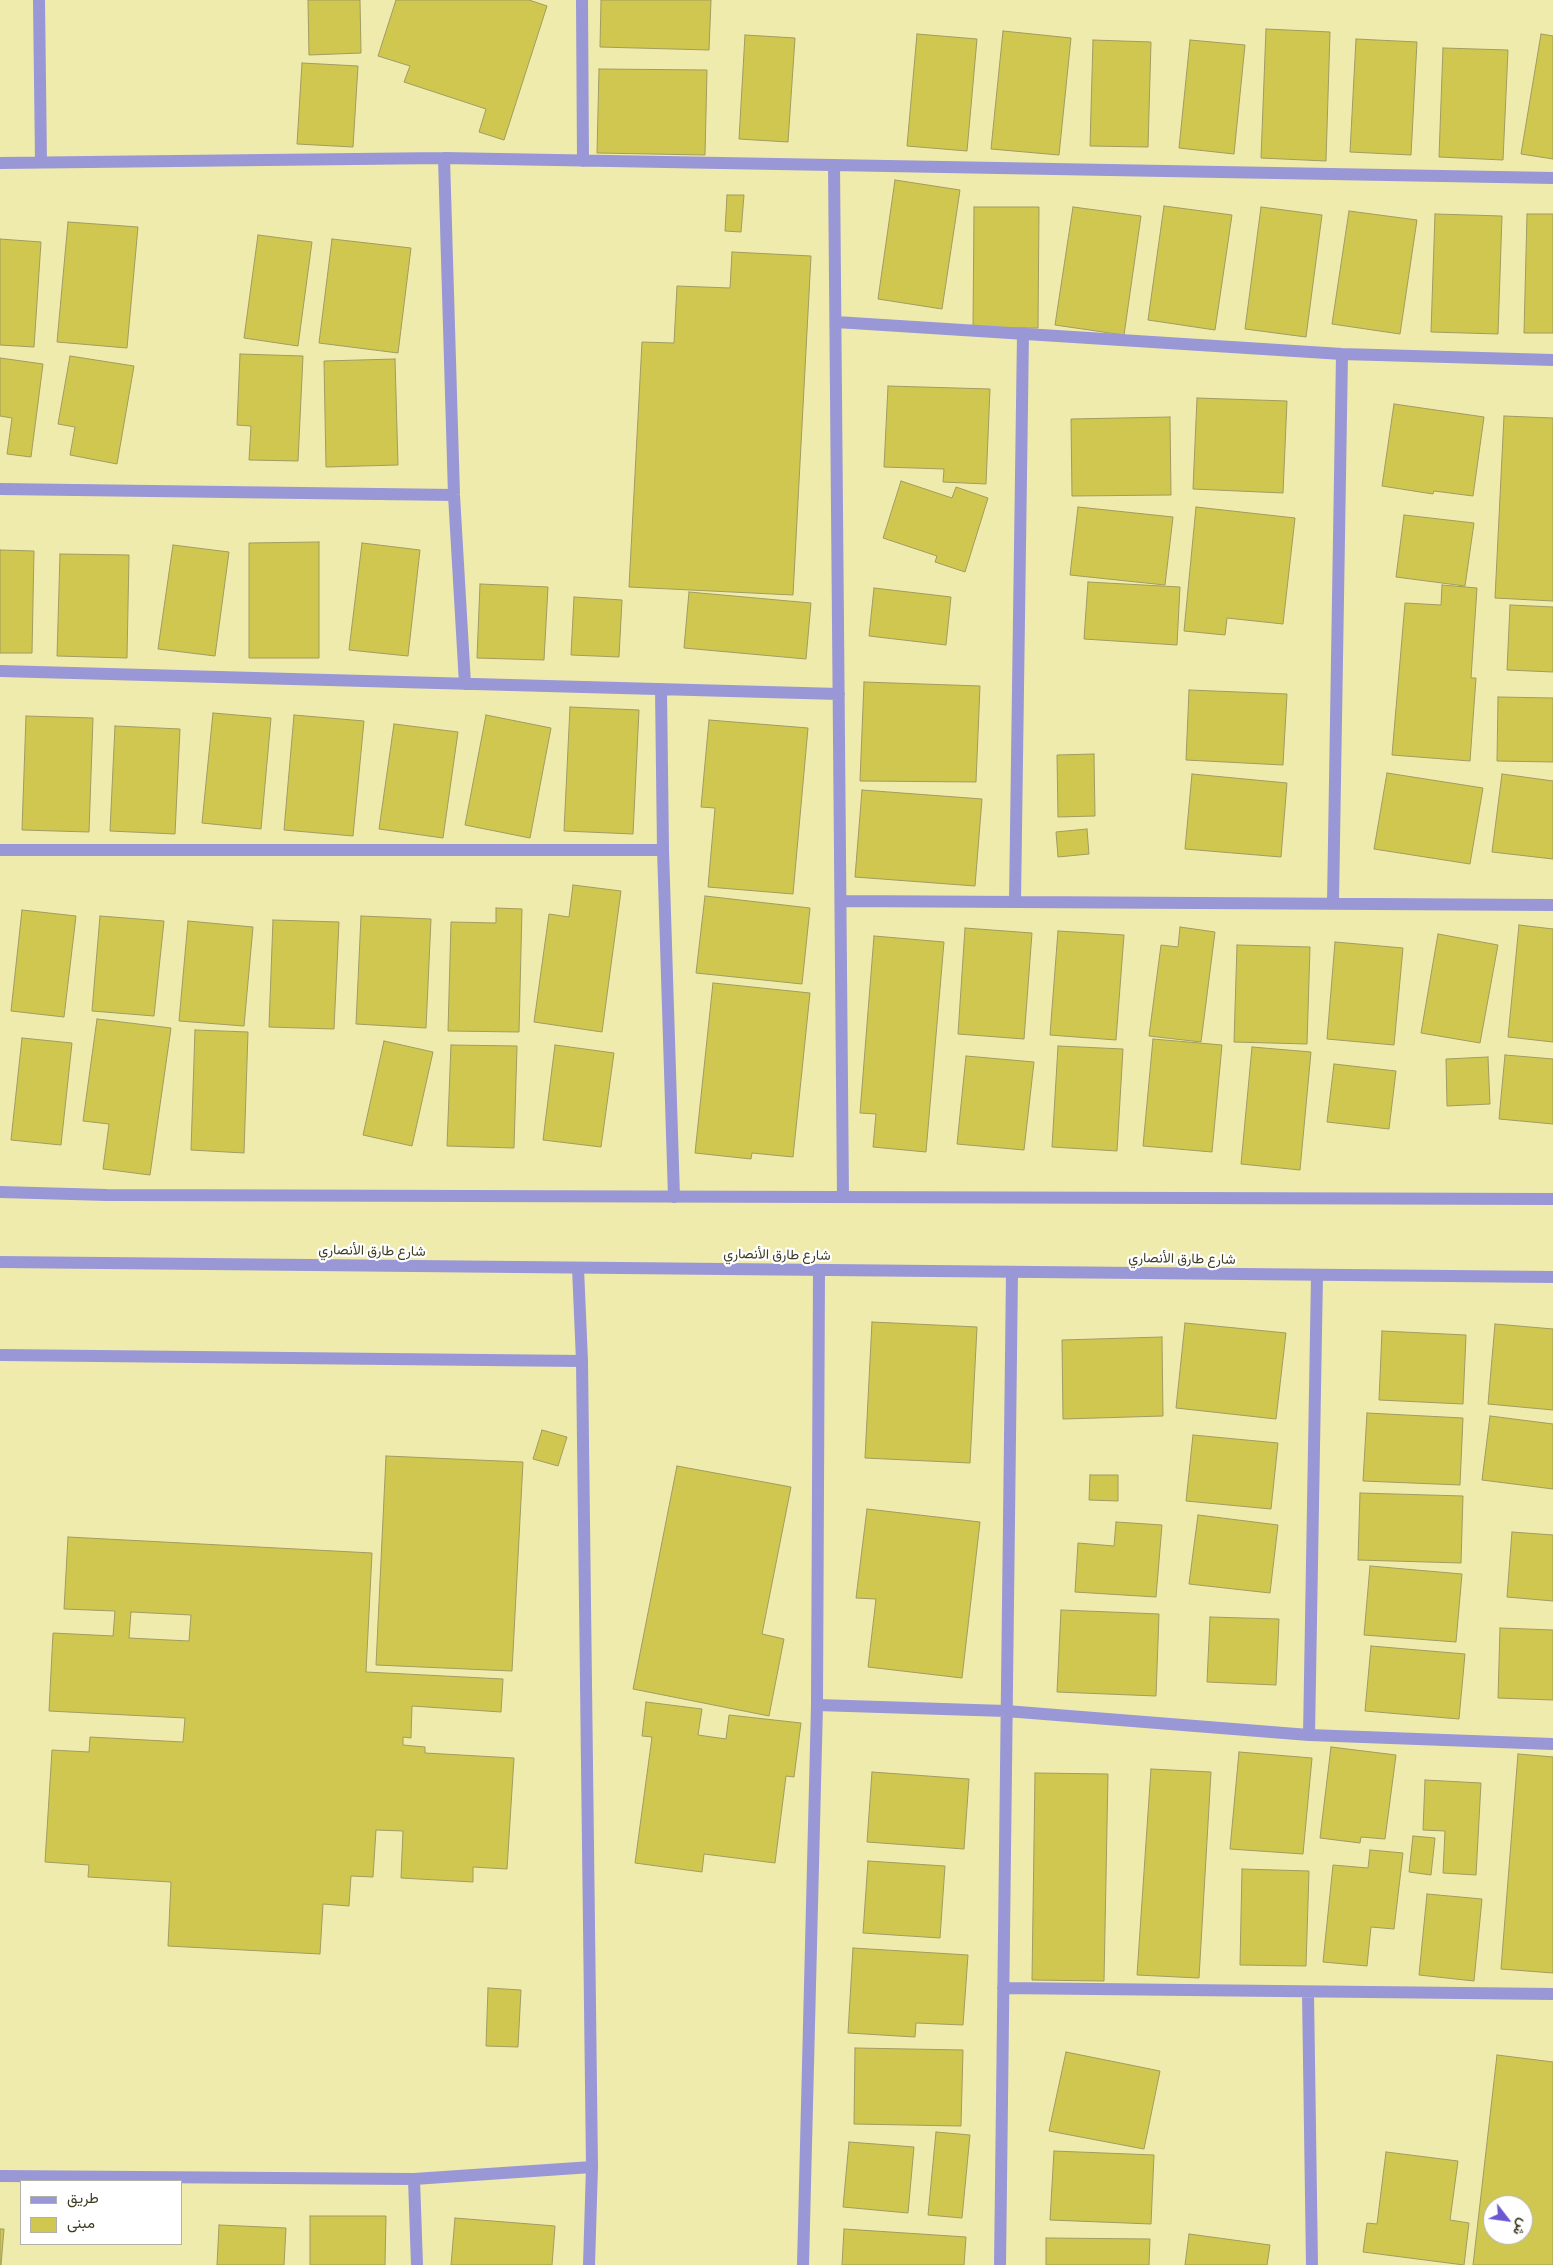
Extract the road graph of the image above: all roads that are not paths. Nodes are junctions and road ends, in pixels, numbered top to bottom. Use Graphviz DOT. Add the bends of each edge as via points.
graph roads {
  1 [pos="39,0"];
  2 [pos="582,0"];
  3 [pos="444,158"];
  4 [pos="583,161"];
  5 [pos="41,162"];
  6 [pos="0,163"];
  7 [pos="834,165"];
  8 [pos="1553,178"];
  9 [pos="836,322"];
  10 [pos="1023,333"];
  11 [pos="1342,354"];
  12 [pos="1553,360"];
  13 [pos="0,489"];
  14 [pos="454,495"];
  15 [pos="0,671"];
  16 [pos="465,684"];
  17 [pos="661,690"];
  18 [pos="839,694"];
  19 [pos="0,850"];
  20 [pos="663,850"];
  21 [pos="841,901"];
  22 [pos="1015,902"];
  23 [pos="1334,903"];
  24 [pos="1553,905"];
  25 [pos="0,1192"];
  26 [pos="674,1197"];
  27 [pos="844,1197"];
  28 [pos="1553,1199"];
  29 [pos="0,1262"];
  30 [pos="578,1268"];
  31 [pos="818,1270"];
  32 [pos="1012,1272"];
  33 [pos="1317,1275"];
  34 [pos="1553,1277"];
  35 [pos="0,1355"];
  36 [pos="582,1361"];
  37 [pos="817,1706"];
  38 [pos="1006,1710"];
  39 [pos="1309,1735"];
  40 [pos="1553,1744"];
  41 [pos="1003,1988"];
  42 [pos="1308,1992"];
  43 [pos="1553,1994"];
  44 [pos="592,2167"];
  45 [pos="0,2176"];
  46 [pos="414,2179"];
  47 [pos="416,2265"];
  48 [pos="589,2265"];
  49 [pos="804,2265"];
  50 [pos="1000,2265"];
  51 [pos="1312,2265"];
  1 -- 5 [label="street"];
  2 -- 4 [label="street"];
  3 -- 4 [label="street"];
  3 -- 5 [label="street"];
  3 -- 14 [label="street"];
  4 -- 7 [label="street"];
  5 -- 6 [label="street"];
  7 -- 8 [label="street"];
  7 -- 9 [label="street"];
  9 -- 10 [label="street"];
  9 -- 18 [label="street"];
  10 -- 11 [label="street"];
  10 -- 22 [label="street"];
  11 -- 12 [label="street"];
  11 -- 23 [label="street"];
  13 -- 14 [label="street"];
  14 -- 16 [label="street"];
  15 -- 16 [label="street"];
  16 -- 17 [label="street"];
  17 -- 18 [label="street"];
  17 -- 20 [label="street"];
  18 -- 21 [label="street"];
  19 -- 20 [label="street"];
  20 -- 26 [label="street"];
  21 -- 22 [label="street"];
  21 -- 27 [label="street"];
  22 -- 23 [label="street"];
  23 -- 24 [label="street"];
  25 -- 26 [label="street"];
  26 -- 27 [label="street"];
  27 -- 28 [label="street"];
  29 -- 30 [label="street, شارع طارق الأنصاري"];
  30 -- 31 [label="street, شارع طارق الأنصاري"];
  30 -- 36 [label="street"];
  31 -- 32 [label="street, شارع طارق الأنصاري"];
  31 -- 37 [label="street"];
  32 -- 33 [label="street, شارع طارق الأنصاري"];
  32 -- 38 [label="street"];
  33 -- 34 [label="street, شارع طارق الأنصاري"];
  33 -- 39 [label="street"];
  35 -- 36 [label="street"];
  36 -- 44 [label="street"];
  37 -- 38 [label="street"];
  37 -- 49 [label="street"];
  38 -- 39 [label="street"];
  38 -- 41 [label="street"];
  39 -- 40 [label="street"];
  41 -- 42 [label="street"];
  41 -- 50 [label="street"];
  42 -- 43 [label="street"];
  42 -- 51 [label="street"];
  44 -- 46 [label="street"];
  44 -- 48 [label="street"];
  45 -- 46 [label="street"];
  46 -- 47 [label="street"];
}
